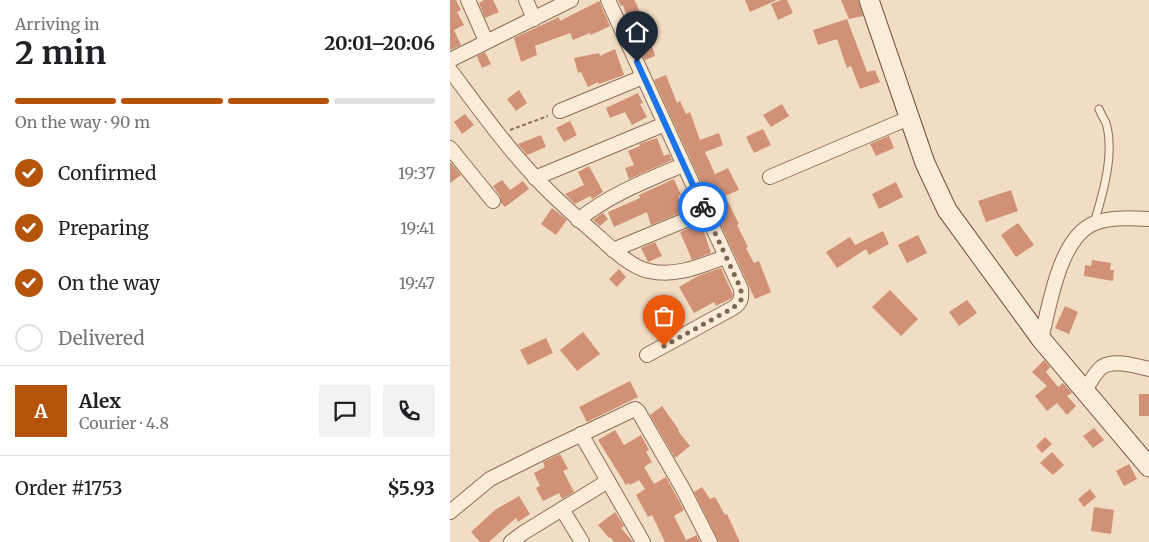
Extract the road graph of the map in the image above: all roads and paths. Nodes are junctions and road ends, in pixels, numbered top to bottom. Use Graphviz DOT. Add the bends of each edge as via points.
graph roads {
  1 [pos="468,0"];
  2 [pos="526,0"];
  3 [pos="571,0"];
  4 [pos="608,0"];
  5 [pos="869,0"];
  6 [pos="534,19"];
  7 [pos="486,41"];
  8 [pos="450,60"];
  9 [pos="450,70"];
  10 [pos="643,77"];
  11 [pos="1099,110"];
  12 [pos="560,111"];
  13 [pos="909,118"];
  14 [pos="664,124"];
  15 [pos="499,135"];
  16 [pos="450,148"];
  17 [pos="683,165"];
  18 [pos="770,177"];
  19 [pos="535,178"];
  20 [pos="492,201"];
  21 [pos="705,212"];
  22 [pos="1149,219"];
  23 [pos="578,220"];
  24 [pos="1094,224"];
  25 [pos="613,250"];
  26 [pos="726,256"];
  27 [pos="1041,338"];
  28 [pos="647,355"];
  29 [pos="1149,369"];
  30 [pos="1085,390"];
  31 [pos="581,434"];
  32 [pos="1149,467"];
  33 [pos="608,481"];
  34 [pos="562,509"];
  35 [pos="450,512"];
  36 [pos="511,542"];
  37 [pos="582,542"];
  38 [pos="643,542"];
  39 [pos="710,542"];
  1 -- 7 [label="street"];
  2 -- 6 [label="street"];
  3 -- 6 [label="street"];
  4 -- 10 [label="street"];
  5 -- 13 [label="street"];
  6 -- 7 [label="street"];
  7 -- 8 [label="street"];
  9 -- 15 [label="street"];
  10 -- 12 [label="street"];
  10 -- 14 [label="street"];
  11 -- 24 [label="lane" via="1106,123 1109,152 1104,193"];
  12 -- 15 [label="path"];
  13 -- 18 [label="street"];
  13 -- 27 [label="street" via="947,210"];
  14 -- 17 [label="street"];
  14 -- 19 [label="street"];
  15 -- 19 [label="street"];
  16 -- 20 [label="street"];
  17 -- 21 [label="street"];
  17 -- 23 [label="street" via="629,187"];
  19 -- 23 [label="street"];
  21 -- 25 [label="street"];
  21 -- 26 [label="street"];
  22 -- 24 [label="street" via="1112,219"];
  23 -- 25 [label="street"];
  24 -- 27 [label="street" via="1081,232 1062,260"];
  25 -- 26 [label="street" via="646,271 666,274 686,271"];
  26 -- 28 [label="street" via="741,289 738,305"];
  27 -- 30 [label="street"];
  29 -- 30 [label="street" via="1106,365 1100,368"];
  30 -- 32 [label="street"];
  31 -- 33 [label="street"];
  31 -- 35 [label="street" via="490,480"];
  31 -- 39 [label="street" via="636,409"];
  33 -- 34 [label="street"];
  33 -- 38 [label="street"];
  34 -- 36 [label="street"];
  34 -- 37 [label="street"];
}
